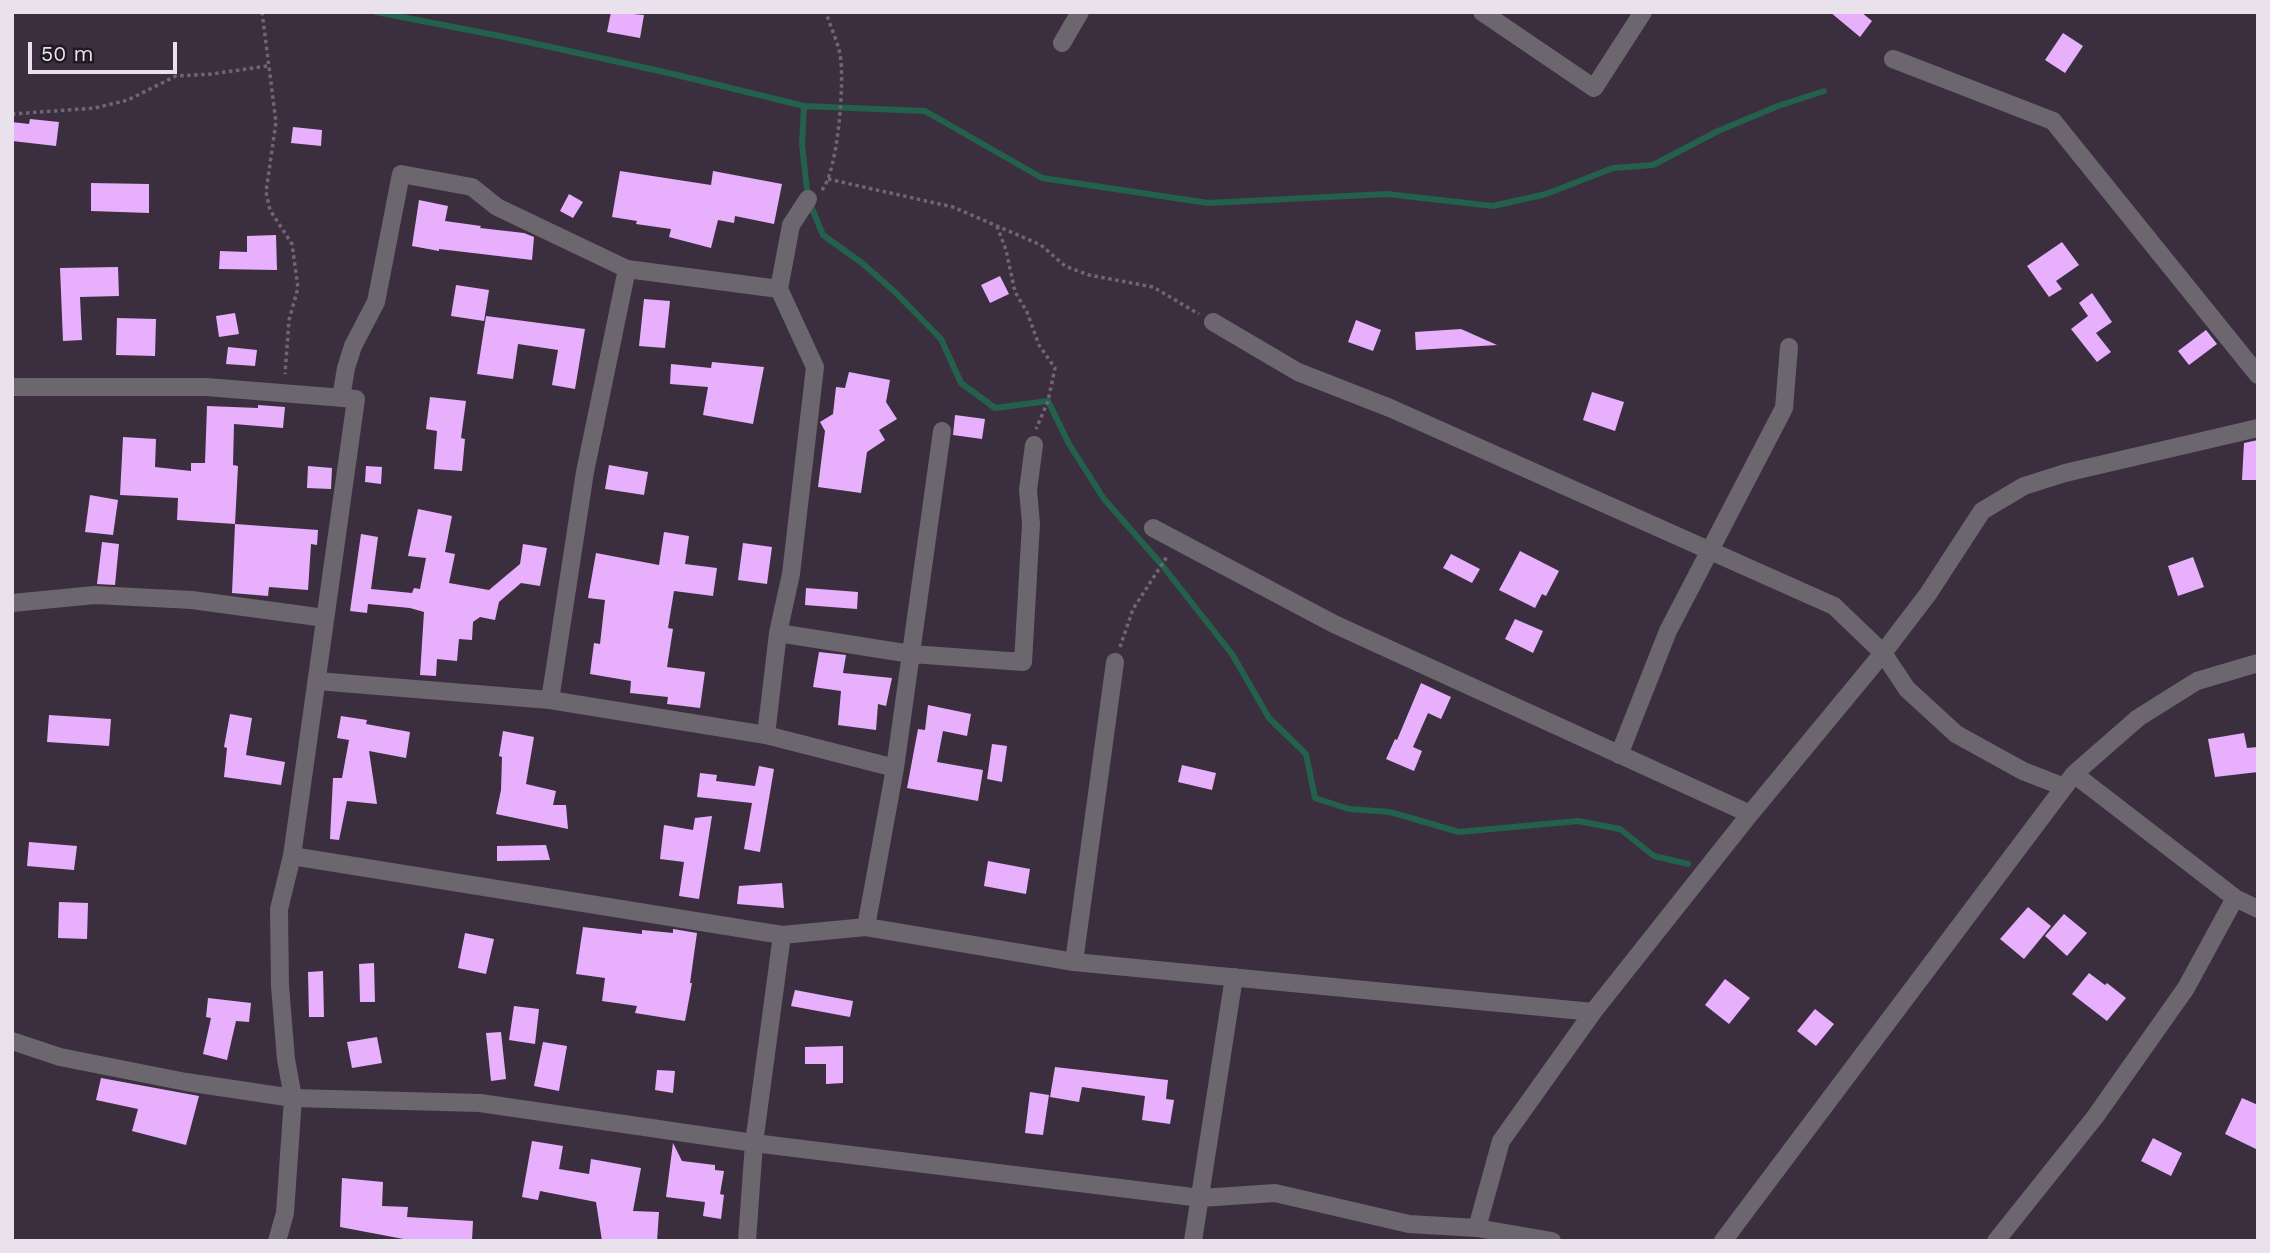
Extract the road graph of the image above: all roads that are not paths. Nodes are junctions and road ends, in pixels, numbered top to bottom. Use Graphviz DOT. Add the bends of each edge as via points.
graph roads {
  1 [pos="1080,12"];
  2 [pos="1482,12"];
  3 [pos="1643,12"];
  4 [pos="1062,43"];
  5 [pos="1893,60"];
  6 [pos="808,199"];
  7 [pos="626,269"];
  8 [pos="779,289"];
  9 [pos="1213,322"];
  10 [pos="1789,347"];
  11 [pos="2258,375"];
  12 [pos="12,387"];
  13 [pos="341,398"];
  14 [pos="2258,428"];
  15 [pos="942,431"];
  16 [pos="1034,445"];
  17 [pos="1153,527"];
  18 [pos="1708,550"];
  19 [pos="12,603"];
  20 [pos="326,618"];
  21 [pos="778,633"];
  22 [pos="1883,653"];
  23 [pos="911,654"];
  24 [pos="1115,662"];
  25 [pos="2258,663"];
  26 [pos="317,681"];
  27 [pos="550,700"];
  28 [pos="766,735"];
  29 [pos="1619,755"];
  30 [pos="895,768"];
  31 [pos="2069,781"];
  32 [pos="1750,814"];
  33 [pos="292,856"];
  34 [pos="2235,898"];
  35 [pos="2258,909"];
  36 [pos="866,927"];
  37 [pos="782,935"];
  38 [pos="1074,962"];
  39 [pos="1234,977"];
  40 [pos="1593,1012"];
  41 [pos="12,1041"];
  42 [pos="293,1098"];
  43 [pos="754,1143"];
  44 [pos="1201,1198"];
  45 [pos="1477,1228"];
  46 [pos="277,1241"];
  47 [pos="747,1241"];
  48 [pos="1193,1241"];
  49 [pos="1552,1241"];
  50 [pos="1723,1241"];
  51 [pos="1996,1241"];
  1 -- 4 [label="street"];
  2 -- 3 [label="street" via="1594,88"];
  5 -- 11 [label="street" via="2053,121"];
  6 -- 8 [label="street" via="791,225"];
  7 -- 8 [label="street"];
  7 -- 13 [label="street" via="497,207 472,187 401,174 376,302 352,346"];
  7 -- 27 [label="street" via="585,472"];
  8 -- 21 [label="street" via="815,367 791,574"];
  9 -- 18 [label="street" via="1297,372 1390,408"];
  10 -- 18 [label="street" via="1784,408"];
  12 -- 13 [label="street" via="206,387"];
  13 -- 20 [label="street" via="356,399"];
  14 -- 22 [label="street" via="2065,473 2024,486 1982,510"];
  15 -- 23 [label="street"];
  16 -- 23 [label="street" via="1028,490 1031,524 1023,662"];
  17 -- 29 [label="street" via="1334,624"];
  18 -- 22 [label="street" via="1834,606"];
  18 -- 29 [label="street" via="1668,631"];
  19 -- 20 [label="street" via="95,595 192,600"];
  20 -- 26 [label="street"];
  21 -- 23 [label="street"];
  21 -- 28 [label="street"];
  22 -- 31 [label="street" via="1907,689 1956,734 2023,771"];
  22 -- 32 [label="street"];
  23 -- 30 [label="street"];
  24 -- 38 [label="street"];
  25 -- 31 [label="street" via="2197,681 2138,718"];
  26 -- 27 [label="street"];
  26 -- 33 [label="street"];
  27 -- 28 [label="street"];
  28 -- 30 [label="street"];
  29 -- 32 [label="street"];
  30 -- 36 [label="street"];
  31 -- 34 [label="street"];
  31 -- 50 [label="street"];
  32 -- 40 [label="street"];
  33 -- 37 [label="street"];
  33 -- 42 [label="street" via="279,909 279,930 282,1010"];
  34 -- 35 [label="street"];
  34 -- 51 [label="street" via="2186,988 2095,1117"];
  36 -- 37 [label="street"];
  36 -- 38 [label="street"];
  37 -- 43 [label="street"];
  38 -- 39 [label="street"];
  39 -- 40 [label="street"];
  39 -- 44 [label="street"];
  40 -- 45 [label="street" via="1501,1141"];
  41 -- 42 [label="street" via="60,1057"];
  42 -- 43 [label="street" via="480,1103"];
  42 -- 46 [label="street" via="285,1213"];
  43 -- 44 [label="street"];
  43 -- 47 [label="street"];
  44 -- 45 [label="street" via="1275,1193 1409,1224"];
  44 -- 48 [label="street"];
  45 -- 49 [label="street"];
}
